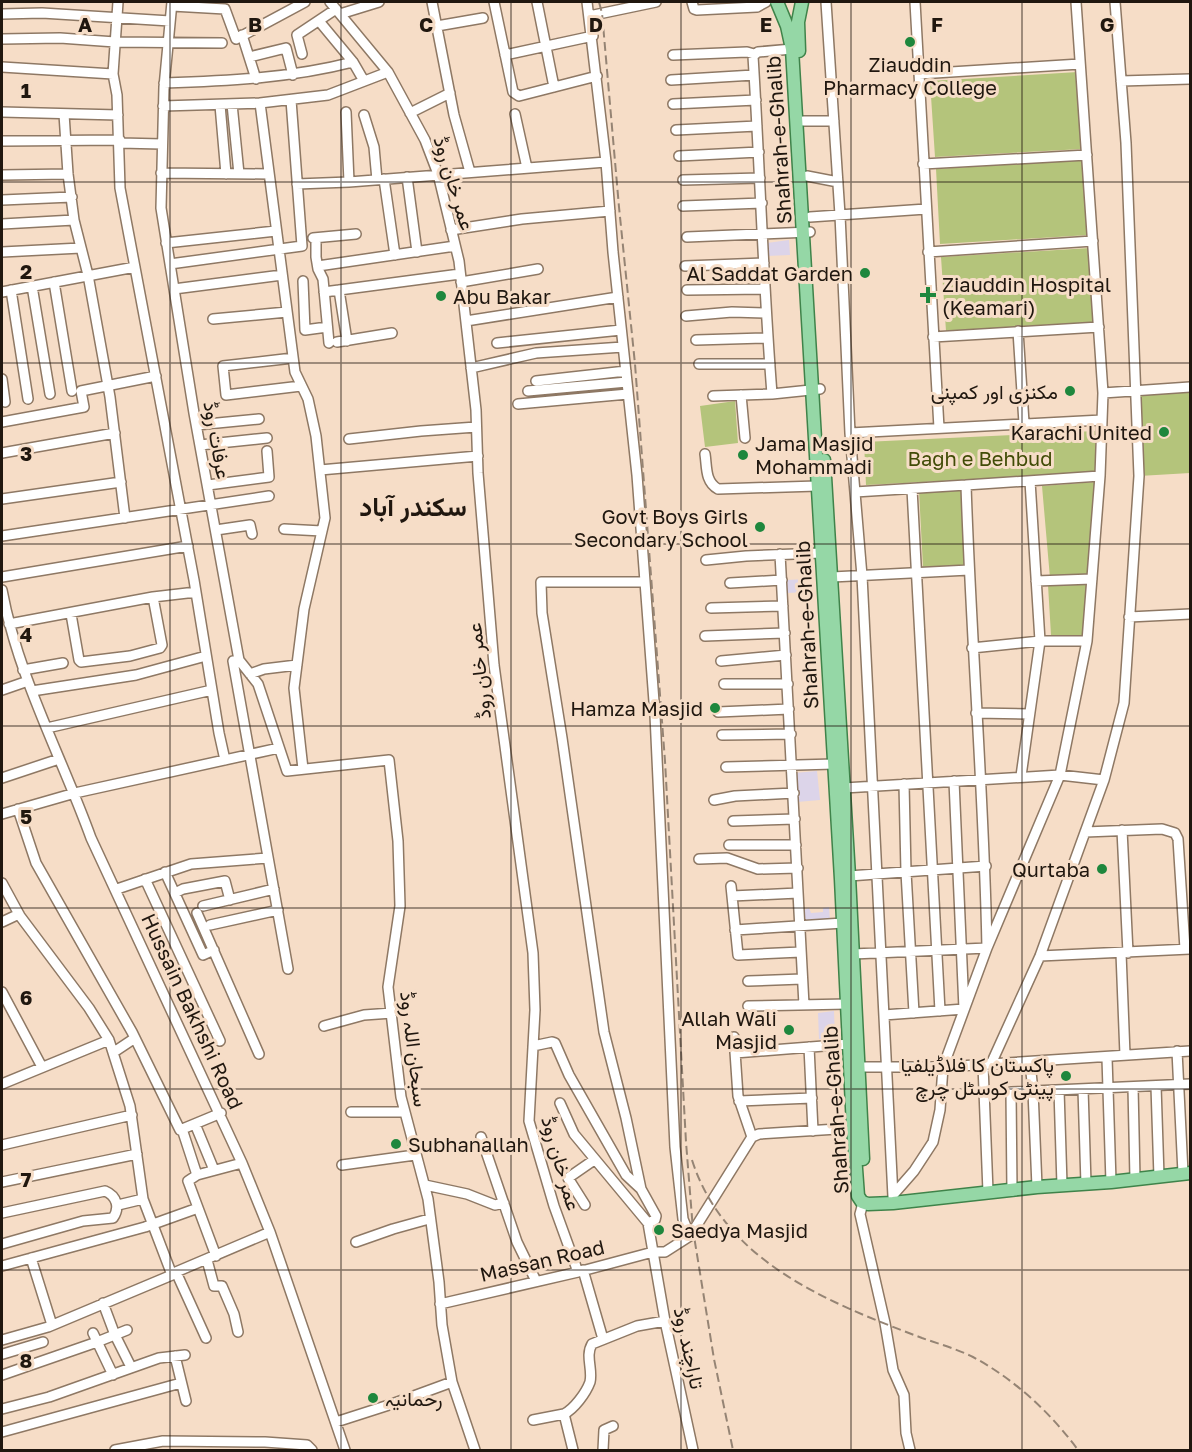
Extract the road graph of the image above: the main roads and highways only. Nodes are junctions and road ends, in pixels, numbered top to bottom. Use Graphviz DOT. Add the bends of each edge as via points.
graph roads {
  1 [pos="776,2"];
  2 [pos="801,2"];
  3 [pos="794,47"];
  4 [pos="807,232"];
  5 [pos="816,389"];
  6 [pos="1187,1173"];
  7 [pos="863,1202"];
  1 -- 2 [label="main road"];
  1 -- 3 [label="main road"];
  2 -- 3 [label="main road"];
  3 -- 4 [label="main road, Shahrah-e-Ghalib"];
  3 -- 4 [label="main road, Shahrah-e-Ghalib" via="810,217"];
  4 -- 5 [label="main road, Shahrah-e-Ghalib"];
  5 -- 7 [label="main road, Shahrah-e-Ghalib" via="844,788"];
  5 -- 7 [label="main road, Shahrah-e-Ghalib" via="817,486 853,1128 858,1196"];
  6 -- 7 [label="main road"];
}
